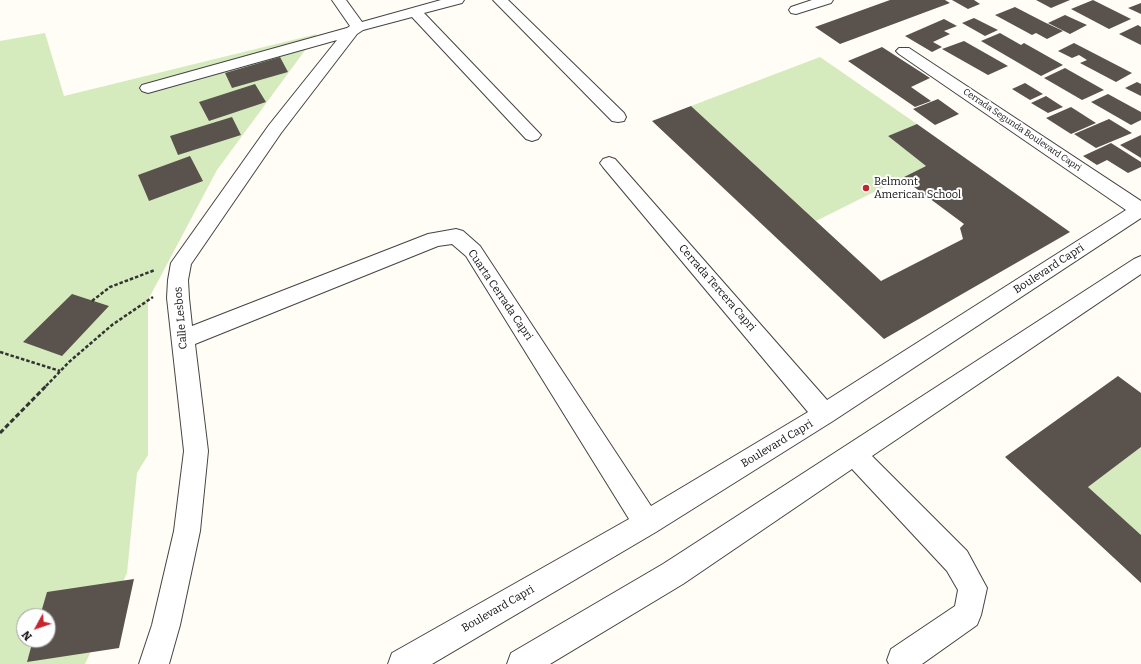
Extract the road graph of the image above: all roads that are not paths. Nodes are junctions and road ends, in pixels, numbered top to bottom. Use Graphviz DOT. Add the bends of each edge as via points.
graph roads {
  1 [pos="339,0"];
  2 [pos="457,0"];
  3 [pos="500,0"];
  4 [pos="826,0"];
  5 [pos="796,10"];
  6 [pos="415,12"];
  7 [pos="355,29"];
  8 [pos="904,51"];
  9 [pos="148,88"];
  10 [pos="618,117"];
  11 [pos="532,135"];
  12 [pos="609,163"];
  13 [pos="1141,209"];
  14 [pos="1141,264"];
  15 [pos="182,340"];
  16 [pos="826,414"];
  17 [pos="854,454"];
  18 [pos="647,523"];
  19 [pos="902,660"];
  20 [pos="154,664"];
  21 [pos="403,664"];
  22 [pos="522,664"];
  1 -- 7 [label="street"];
  2 -- 6 [label="street"];
  3 -- 10 [label="street"];
  4 -- 5 [label="street"];
  6 -- 7 [label="street"];
  6 -- 11 [label="street"];
  7 -- 9 [label="street"];
  7 -- 15 [label="street, Calle Lesbos" via="275,129 179,272"];
  8 -- 13 [label="street, Cerrada Segunda Boulevard Capri"];
  12 -- 16 [label="street, Cerrada Tercera Capri"];
  13 -- 16 [label="street, Boulevard Capri"];
  14 -- 17 [label="street"];
  15 -- 18 [label="street, Cuarta Cerrada Capri" via="435,239 456,236 473,251"];
  15 -- 20 [label="street, Calle Lesbos" via="196,452 187,531 166,625"];
  16 -- 18 [label="street, Boulevard Capri"];
  17 -- 19 [label="street" via="957,561 973,588 967,615"];
  17 -- 22 [label="street" via="673,574"];
  18 -- 21 [label="street, Boulevard Capri"];
}
